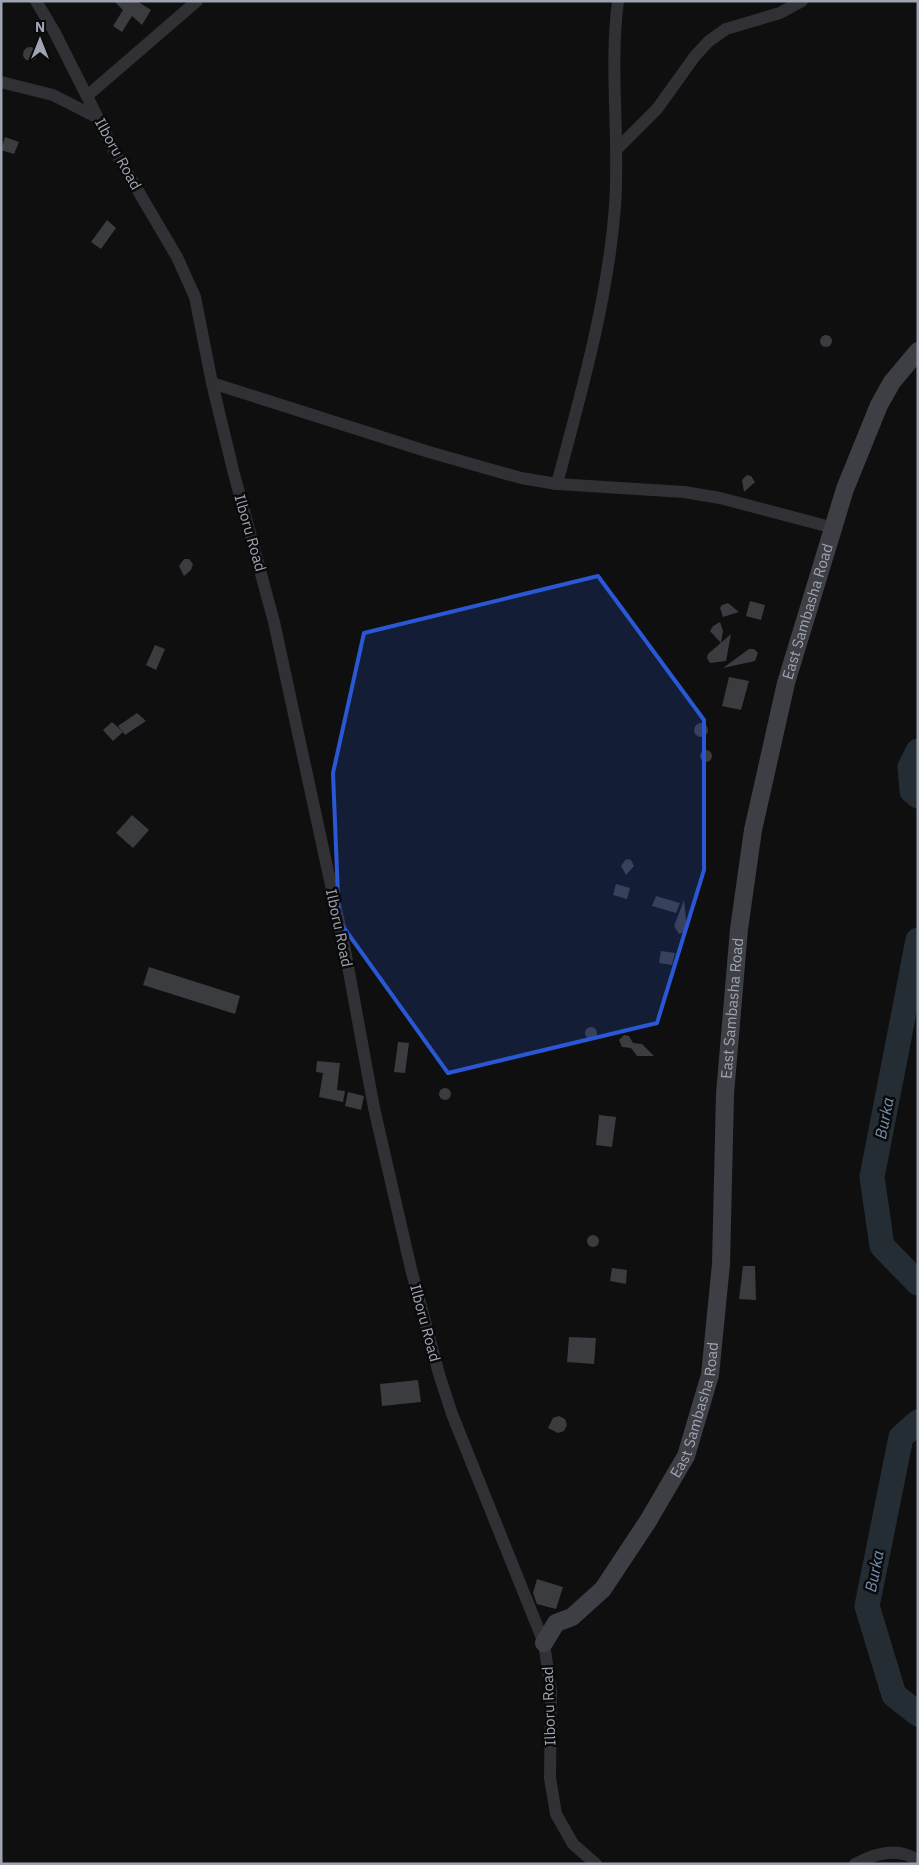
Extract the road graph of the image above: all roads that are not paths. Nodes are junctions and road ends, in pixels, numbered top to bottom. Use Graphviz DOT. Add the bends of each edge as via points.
graph roads {
  1 [pos="36,1"];
  2 [pos="197,1"];
  3 [pos="618,1"];
  4 [pos="802,1"];
  5 [pos="1,82"];
  6 [pos="86,96"];
  7 [pos="98,118"];
  8 [pos="617,149"];
  9 [pos="918,350"];
  10 [pos="212,383"];
  11 [pos="557,484"];
  12 [pos="834,528"];
  13 [pos="544,1643"];
  14 [pos="918,1860"];
  15 [pos="596,1864"];
  16 [pos="855,1864"];
  1 -- 6 [label="street, Ilboru Road"];
  2 -- 6 [label="street"];
  3 -- 8 [label="street" via="614,55"];
  4 -- 8 [label="street" via="780,13 726,29 710,41 657,109"];
  5 -- 7 [label="street" via="53,95"];
  6 -- 7 [label="street, Ilboru Road"];
  7 -- 10 [label="street, Ilboru Road" via="186,276 199,316"];
  8 -- 11 [label="street" via="615,206 605,286"];
  9 -- 12 [label="street, East Sambasha Road" via="892,382 880,405 845,489"];
  10 -- 11 [label="street" via="490,470"];
  10 -- 13 [label="street, Ilboru Road" via="274,622 374,1108 439,1374"];
  11 -- 12 [label="street" via="702,495"];
  12 -- 13 [label="street, East Sambasha Road" via="786,683 745,879 725,1094 721,1264 710,1375 686,1456 648,1521 603,1589 572,1617 556,1623"];
  13 -- 15 [label="street, Ilboru Road" via="551,1690 552,1798 556,1814 572,1844"];
  14 -- 16 [label="street" via="898,1852 882,1853"];
}
